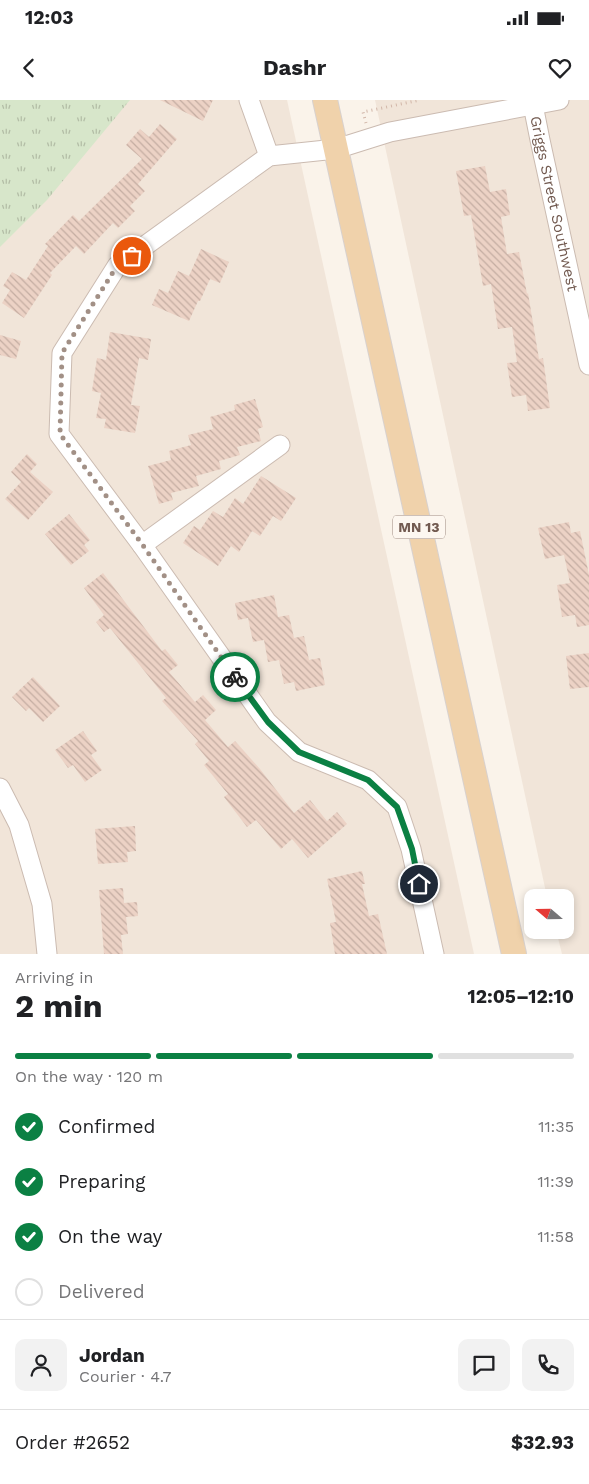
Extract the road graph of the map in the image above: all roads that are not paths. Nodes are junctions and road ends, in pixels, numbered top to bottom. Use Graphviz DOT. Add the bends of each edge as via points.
graph roads {
  1 [pos="249,100"];
  2 [pos="325,100"];
  3 [pos="559,100"];
  4 [pos="533,103"];
  5 [pos="336,149"];
  6 [pos="269,156"];
  7 [pos="589,365"];
  8 [pos="280,445"];
  9 [pos="142,544"];
  10 [pos="0,788"];
  11 [pos="47,954"];
  12 [pos="434,954"];
  13 [pos="514,954"];
  1 -- 6 [label="street"];
  2 -- 5 [label="main road, MN 13"];
  3 -- 4 [label="street"];
  4 -- 5 [label="street" via="390,132"];
  4 -- 7 [label="street, Griggs Street Southwest"];
  5 -- 6 [label="street"];
  5 -- 13 [label="main road, MN 13"];
  6 -- 9 [label="street" via="117,266 62,353 60,434"];
  8 -- 9 [label="street"];
  9 -- 12 [label="street" via="268,722 299,752 368,780 397,807 412,849"];
  10 -- 11 [label="street" via="19,825 42,904"];
}
